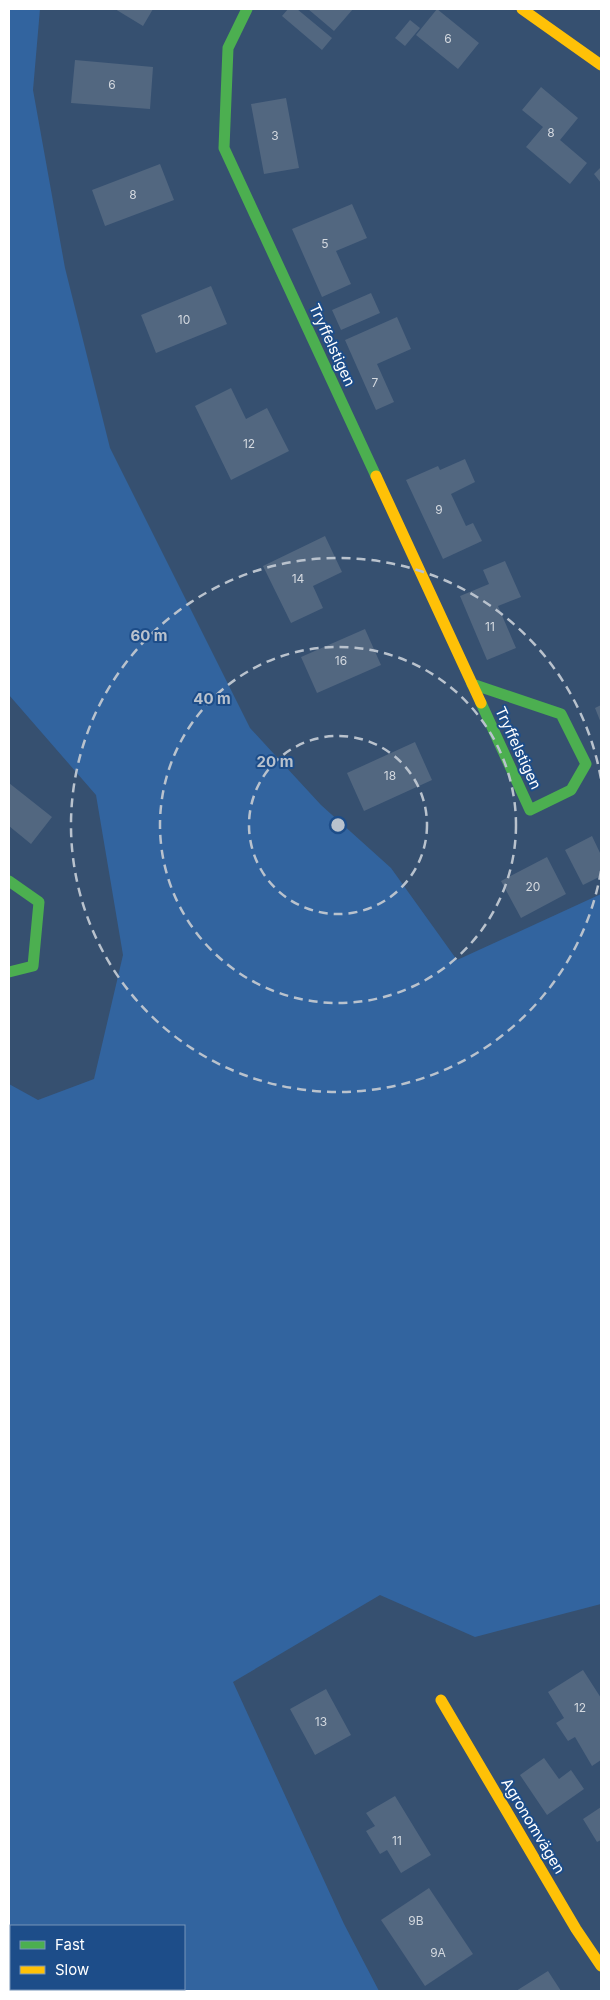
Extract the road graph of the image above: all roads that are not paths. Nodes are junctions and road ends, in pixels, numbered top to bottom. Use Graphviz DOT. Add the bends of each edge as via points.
graph roads {
  1 [pos="247,9"];
  2 [pos="522,9"];
  3 [pos="601,65"];
  4 [pos="472,684"];
  5 [pos="9,881"];
  6 [pos="9,972"];
  7 [pos="441,1700"];
  8 [pos="601,1966"];
  1 -- 4 [label="street, Tryffelstigen" via="228,48 224,148"];
  2 -- 3 [label="street"];
  4 -- 4 [label="street, Tryffelstigen" via="561,714 586,764 571,790 530,810"];
  5 -- 6 [label="street" via="39,902 33,966"];
  7 -- 8 [label="street, Agronomvägen"];
}
